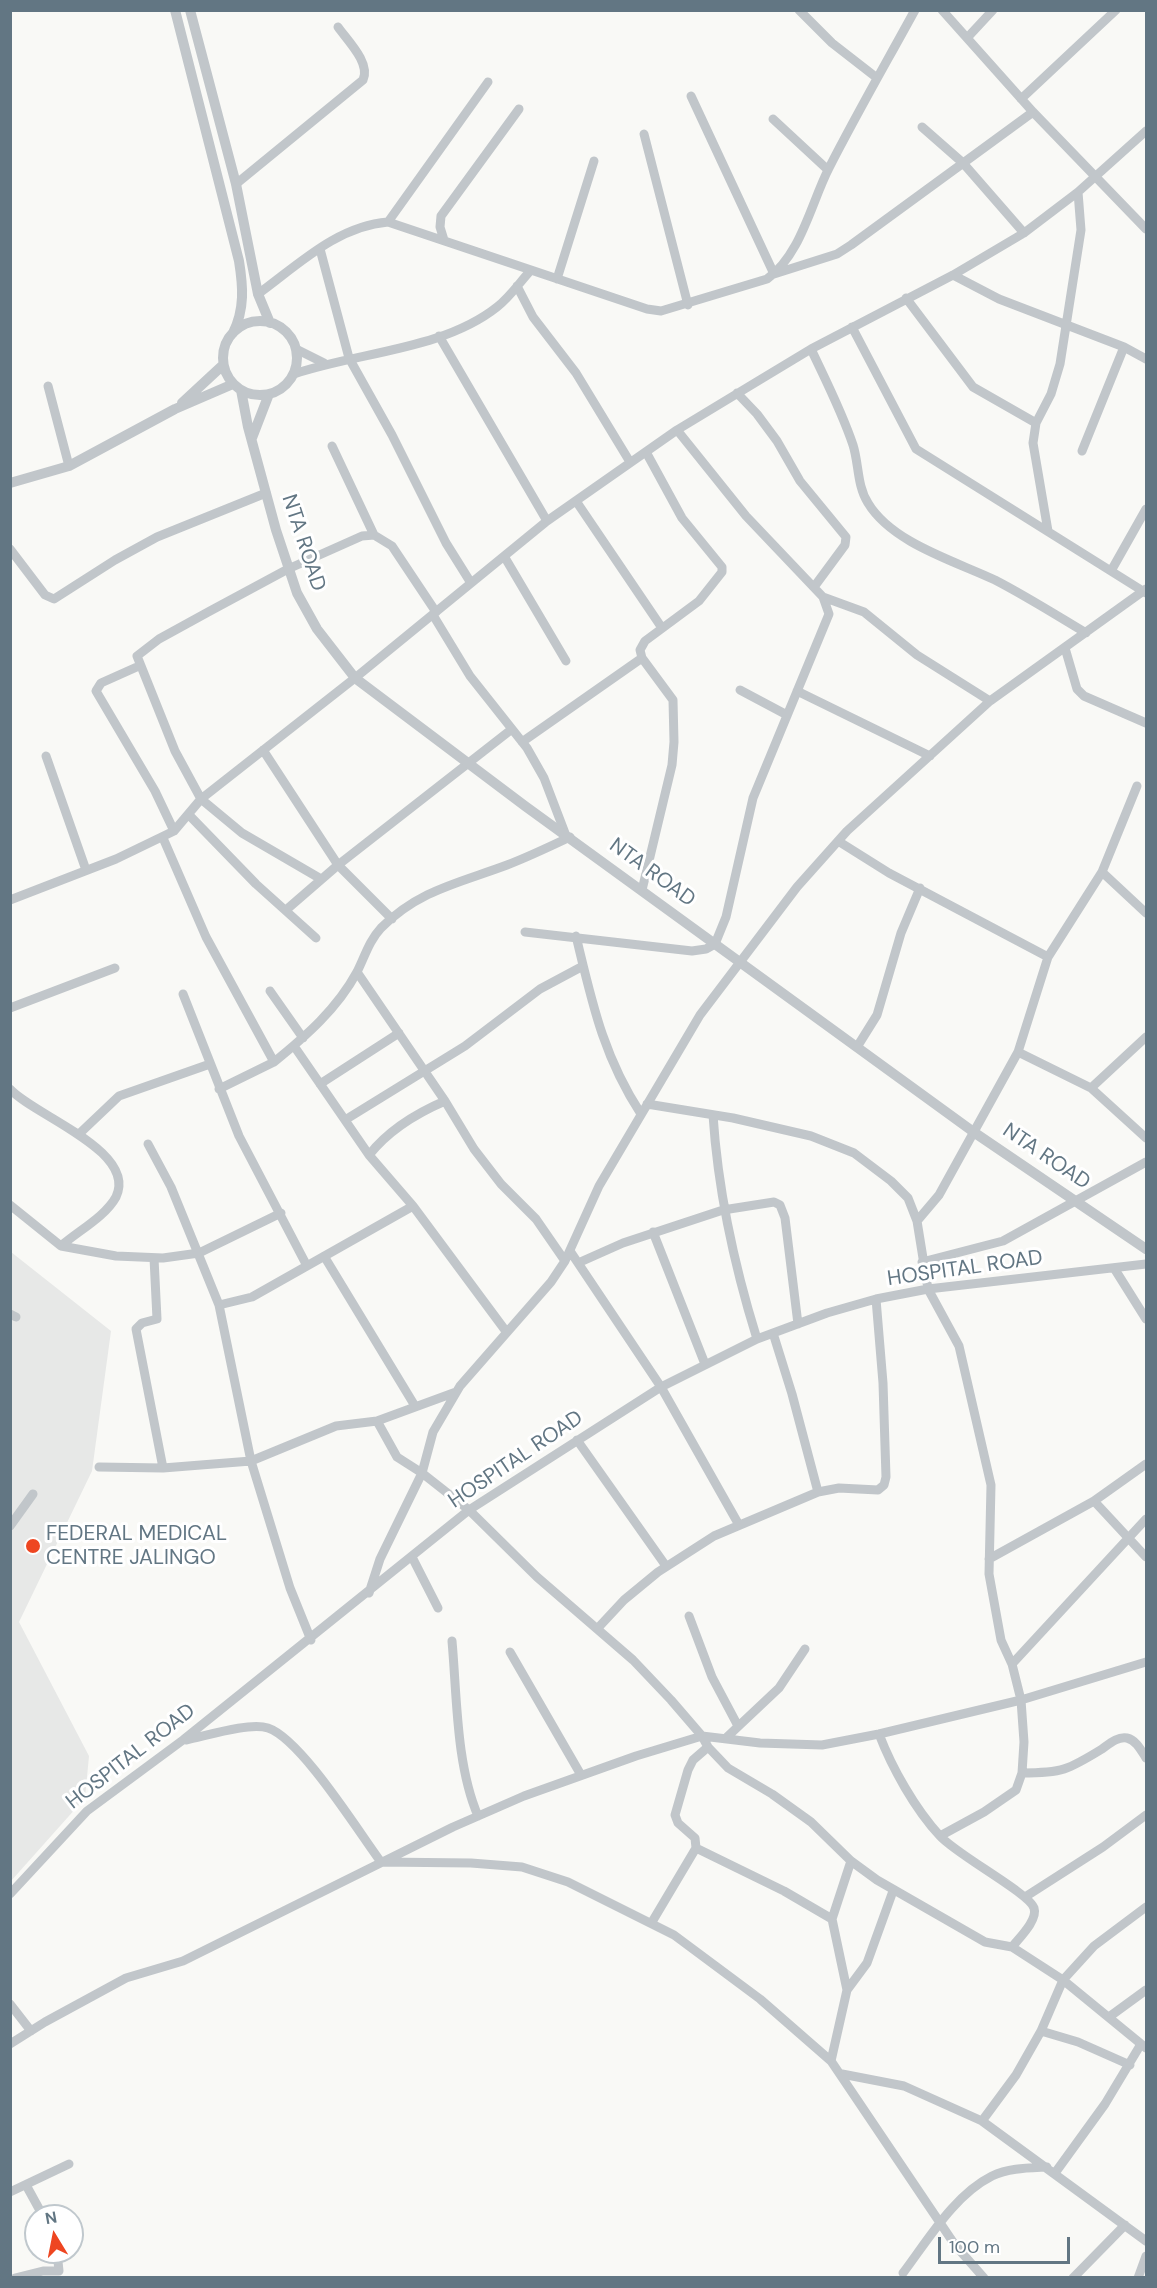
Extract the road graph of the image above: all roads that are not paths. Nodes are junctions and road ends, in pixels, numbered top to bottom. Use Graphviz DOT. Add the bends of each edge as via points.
graph roads {
  1 [pos="175,10"];
  2 [pos="190,10"];
  3 [pos="799,10"];
  4 [pos="915,10"];
  5 [pos="942,10"];
  6 [pos="993,10"];
  7 [pos="1116,10"];
  8 [pos="808,15"];
  9 [pos="338,27"];
  10 [pos="967,38"];
  11 [pos="877,78"];
  12 [pos="488,82"];
  13 [pos="691,96"];
  14 [pos="1021,99"];
  15 [pos="519,109"];
  16 [pos="1033,112"];
  17 [pos="773,120"];
  18 [pos="922,127"];
  19 [pos="1146,131"];
  20 [pos="644,134"];
  21 [pos="594,161"];
  22 [pos="963,163"];
  23 [pos="828,170"];
  24 [pos="1095,177"];
  25 [pos="236,184"];
  26 [pos="1078,192"];
  27 [pos="388,222"];
  28 [pos="1146,229"];
  29 [pos="1024,233"];
  30 [pos="444,240"];
  31 [pos="320,249"];
  32 [pos="531,270"];
  33 [pos="774,274"];
  34 [pos="953,275"];
  35 [pos="557,279"];
  36 [pos="517,286"];
  37 [pos="258,294"];
  38 [pos="906,298"];
  39 [pos="688,305"];
  40 [pos="270,323"];
  41 [pos="1064,325"];
  42 [pos="852,327"];
  43 [pos="233,333"];
  44 [pos="439,336"];
  45 [pos="1124,347"];
  46 [pos="810,349"];
  47 [pos="296,350"];
  48 [pos="349,358"];
  49 [pos="1146,359"];
  50 [pos="324,363"];
  51 [pos="223,365"];
  52 [pos="294,374"];
  53 [pos="48,386"];
  54 [pos="237,387"];
  55 [pos="736,393"];
  56 [pos="269,394"];
  57 [pos="175,409"];
  58 [pos="1036,423"];
  59 [pos="678,430"];
  60 [pos="252,438"];
  61 [pos="332,446"];
  62 [pos="646,452"];
  63 [pos="1082,452"];
  64 [pos="630,462"];
  65 [pos="69,465"];
  66 [pos="10,483"];
  67 [pos="266,493"];
  68 [pos="576,501"];
  69 [pos="1146,509"];
  70 [pos="548,520"];
  71 [pos="1048,531"];
  72 [pos="374,535"];
  73 [pos="10,549"];
  74 [pos="504,556"];
  75 [pos="288,569"];
  76 [pos="1111,571"];
  77 [pos="471,583"];
  78 [pos="814,587"];
  79 [pos="1146,591"];
  80 [pos="823,597"];
  81 [pos="435,613"];
  82 [pos="662,628"];
  83 [pos="1086,633"];
  84 [pos="1065,648"];
  85 [pos="642,658"];
  86 [pos="566,661"];
  87 [pos="140,666"];
  88 [pos="355,678"];
  89 [pos="740,690"];
  90 [pos="797,691"];
  91 [pos="990,701"];
  92 [pos="787,715"];
  93 [pos="1146,723"];
  94 [pos="512,729"];
  95 [pos="522,742"];
  96 [pos="263,750"];
  97 [pos="46,756"];
  98 [pos="930,756"];
  99 [pos="466,762"];
  100 [pos="1137,786"];
  101 [pos="201,799"];
  102 [pos="189,815"];
  103 [pos="174,831"];
  104 [pos="567,835"];
  105 [pos="163,838"];
  106 [pos="838,841"];
  107 [pos="338,865"];
  108 [pos="86,870"];
  109 [pos="1102,872"];
  110 [pos="321,879"];
  111 [pos="920,888"];
  112 [pos="642,890"];
  113 [pos="10,900"];
  114 [pos="286,910"];
  115 [pos="1146,913"];
  116 [pos="392,919"];
  117 [pos="525,932"];
  118 [pos="576,936"];
  119 [pos="316,938"];
  120 [pos="716,944"];
  121 [pos="1048,957"];
  122 [pos="740,961"];
  123 [pos="583,966"];
  124 [pos="115,968"];
  125 [pos="357,972"];
  126 [pos="270,991"];
  127 [pos="183,994"];
  128 [pos="10,1008"];
  129 [pos="399,1033"];
  130 [pos="1146,1037"];
  131 [pos="303,1038"];
  132 [pos="294,1046"];
  133 [pos="856,1047"];
  134 [pos="1018,1052"];
  135 [pos="274,1062"];
  136 [pos="210,1064"];
  137 [pos="425,1072"];
  138 [pos="320,1084"];
  139 [pos="10,1089"];
  140 [pos="219,1089"];
  141 [pos="1091,1089"];
  142 [pos="445,1101"];
  143 [pos="647,1104"];
  144 [pos="641,1114"];
  145 [pos="713,1115"];
  146 [pos="345,1120"];
  147 [pos="975,1133"];
  148 [pos="80,1134"];
  149 [pos="1146,1138"];
  150 [pos="148,1144"];
  151 [pos="369,1155"];
  152 [pos="1146,1162"];
  153 [pos="1075,1200"];
  154 [pos="10,1205"];
  155 [pos="413,1206"];
  156 [pos="723,1210"];
  157 [pos="281,1213"];
  158 [pos="917,1221"];
  159 [pos="653,1232"];
  160 [pos="61,1246"];
  161 [pos="1146,1249"];
  162 [pos="570,1251"];
  163 [pos="199,1253"];
  164 [pos="324,1256"];
  165 [pos="154,1258"];
  166 [pos="565,1261"];
  167 [pos="922,1262"];
  168 [pos="578,1263"];
  169 [pos="1146,1264"];
  170 [pos="307,1266"];
  171 [pos="1114,1268"];
  172 [pos="928,1289"];
  173 [pos="876,1299"];
  174 [pos="219,1305"];
  175 [pos="1146,1319"];
  176 [pos="798,1324"];
  177 [pos="506,1330"];
  178 [pos="772,1333"];
  179 [pos="757,1339"];
  180 [pos="705,1364"];
  181 [pos="661,1387"];
  182 [pos="456,1392"];
  183 [pos="415,1406"];
  184 [pos="377,1421"];
  185 [pos="577,1440"];
  186 [pos="251,1461"];
  187 [pos="1146,1464"];
  188 [pos="99,1467"];
  189 [pos="162,1468"];
  190 [pos="422,1473"];
  191 [pos="818,1492"];
  192 [pos="33,1494"];
  193 [pos="1094,1501"];
  194 [pos="469,1510"];
  195 [pos="1146,1519"];
  196 [pos="10,1526"];
  197 [pos="739,1526"];
  198 [pos="1128,1537"];
  199 [pos="412,1557"];
  200 [pos="1146,1557"];
  201 [pos="989,1559"];
  202 [pos="666,1566"];
  203 [pos="369,1593"];
  204 [pos="438,1608"];
  205 [pos="689,1616"];
  206 [pos="597,1629"];
  207 [pos="311,1640"];
  208 [pos="452,1641"];
  209 [pos="805,1649"];
  210 [pos="510,1652"];
  211 [pos="1146,1662"];
  212 [pos="1012,1664"];
  213 [pos="1021,1700"];
  214 [pos="738,1726"];
  215 [pos="879,1734"];
  216 [pos="702,1736"];
  217 [pos="727,1737"];
  218 [pos="183,1740"];
  219 [pos="708,1747"];
  220 [pos="1146,1758"];
  221 [pos="1022,1773"];
  222 [pos="581,1775"];
  223 [pos="1146,1815"];
  224 [pos="478,1816"];
  225 [pos="940,1836"];
  226 [pos="696,1848"];
  227 [pos="851,1861"];
  228 [pos="381,1862"];
  229 [pos="893,1890"];
  230 [pos="10,1894"];
  231 [pos="1025,1897"];
  232 [pos="1146,1907"];
  233 [pos="832,1919"];
  234 [pos="652,1922"];
  235 [pos="1012,1947"];
  236 [pos="1063,1980"];
  237 [pos="847,1990"];
  238 [pos="1146,1990"];
  239 [pos="10,2004"];
  240 [pos="1109,2017"];
  241 [pos="31,2031"];
  242 [pos="1041,2031"];
  243 [pos="10,2044"];
  244 [pos="1144,2046"];
  245 [pos="831,2061"];
  246 [pos="1130,2065"];
  247 [pos="842,2073"];
  248 [pos="982,2121"];
  249 [pos="69,2164"];
  250 [pos="1051,2170"];
  251 [pos="26,2185"];
  252 [pos="12,2189"];
  253 [pos="36,2204"];
  254 [pos="940,2223"];
  255 [pos="1125,2225"];
  256 [pos="1146,2241"];
  257 [pos="1146,2256"];
  258 [pos="58,2264"];
  259 [pos="903,2273"];
  260 [pos="15,2277"];
  261 [pos="984,2277"];
  262 [pos="1072,2277"];
  263 [pos="1138,2277"];
  1 -- 43 [label="street" via="239,261 243,302"];
  2 -- 25 [label="street"];
  3 -- 8 [label="street"];
  4 -- 11 [label="street"];
  5 -- 10 [label="street"];
  6 -- 10 [label="street"];
  7 -- 14 [label="street"];
  8 -- 11 [label="street"];
  9 -- 25 [label="street" via="364,65 363,80"];
  10 -- 14 [label="street"];
  11 -- 23 [label="street"];
  12 -- 27 [label="street"];
  13 -- 33 [label="street"];
  14 -- 16 [label="street"];
  15 -- 30 [label="street" via="444,209 440,227"];
  16 -- 22 [label="street"];
  16 -- 24 [label="street"];
  17 -- 23 [label="street"];
  18 -- 22 [label="street"];
  19 -- 24 [label="street"];
  20 -- 39 [label="street"];
  21 -- 35 [label="street"];
  22 -- 29 [label="street"];
  22 -- 33 [label="street" via="837,254"];
  23 -- 33 [label="street" via="792,250"];
  24 -- 26 [label="street"];
  24 -- 28 [label="street"];
  25 -- 37 [label="street"];
  26 -- 29 [label="street"];
  26 -- 41 [label="street" via="1081,230"];
  27 -- 30 [label="street"];
  27 -- 31 [label="street" via="354,228"];
  29 -- 34 [label="street"];
  30 -- 32 [label="street"];
  31 -- 37 [label="street"];
  31 -- 48 [label="street"];
  32 -- 35 [label="street"];
  32 -- 36 [label="street"];
  33 -- 39 [label="street" via="760,283"];
  34 -- 38 [label="street"];
  34 -- 41 [label="street"];
  35 -- 39 [label="street" via="647,309 662,311"];
  36 -- 44 [label="street" via="498,306 474,322"];
  36 -- 64 [label="street" via="533,317 576,373"];
  37 -- 40 [label="street"];
  38 -- 42 [label="street"];
  38 -- 58 [label="street" via="974,387"];
  40 -- 43 [label="street" via="250,323"];
  40 -- 47 [label="street" via="286,333"];
  41 -- 45 [label="street"];
  41 -- 58 [label="street" via="1060,364"];
  42 -- 46 [label="street"];
  42 -- 71 [label="street" via="916,449"];
  43 -- 51 [label="street" via="224,348"];
  44 -- 48 [label="street"];
  44 -- 70 [label="street"];
  45 -- 49 [label="street"];
  45 -- 63 [label="street"];
  46 -- 55 [label="street"];
  46 -- 83 [label="street" via="840,409 868,505 914,543 996,581"];
  47 -- 50 [label="street"];
  47 -- 52 [label="street"];
  48 -- 50 [label="street"];
  48 -- 77 [label="street"];
  50 -- 52 [label="street"];
  51 -- 54 [label="street"];
  51 -- 57 [label="street"];
  52 -- 56 [label="street" via="284,387"];
  53 -- 65 [label="street"];
  54 -- 56 [label="street" via="259,396"];
  54 -- 57 [label="street"];
  54 -- 60 [label="street, NTA ROAD"];
  55 -- 59 [label="street"];
  55 -- 78 [label="street" via="757,414 800,481 846,537 845,545"];
  56 -- 60 [label="street"];
  57 -- 65 [label="street"];
  58 -- 71 [label="street" via="1034,456"];
  59 -- 62 [label="street"];
  59 -- 78 [label="street" via="746,516"];
  60 -- 67 [label="street, NTA ROAD"];
  61 -- 72 [label="street"];
  62 -- 64 [label="street"];
  62 -- 82 [label="street" via="682,518 722,567 719,577 699,601"];
  64 -- 68 [label="street"];
  65 -- 66 [label="street"];
  67 -- 73 [label="street" via="158,537 54,599 45,595"];
  67 -- 75 [label="street, NTA ROAD"];
  68 -- 70 [label="street"];
  68 -- 82 [label="street"];
  69 -- 76 [label="street"];
  70 -- 74 [label="street"];
  71 -- 76 [label="street"];
  72 -- 75 [label="street" via="362,536"];
  72 -- 81 [label="street" via="392,546"];
  74 -- 77 [label="street"];
  74 -- 86 [label="street"];
  75 -- 87 [label="street" via="140,652"];
  75 -- 88 [label="street, NTA ROAD" via="317,629"];
  76 -- 79 [label="street"];
  77 -- 81 [label="street"];
  78 -- 80 [label="street"];
  79 -- 83 [label="street"];
  80 -- 90 [label="street" via="829,614"];
  80 -- 91 [label="street" via="864,612 917,655"];
  81 -- 88 [label="street"];
  81 -- 94 [label="street" via="470,676"];
  82 -- 85 [label="street" via="645,641 640,650"];
  83 -- 84 [label="street"];
  84 -- 91 [label="street"];
  84 -- 93 [label="street" via="1077,689 1084,696"];
  85 -- 95 [label="street"];
  85 -- 112 [label="street" via="673,700 674,742"];
  87 -- 101 [label="street" via="175,751"];
  87 -- 103 [label="street" via="101,683 96,691"];
  88 -- 96 [label="street"];
  88 -- 99 [label="street, NTA ROAD"];
  89 -- 92 [label="street"];
  90 -- 92 [label="street"];
  90 -- 98 [label="street"];
  91 -- 98 [label="street"];
  92 -- 120 [label="street" via="753,798 726,917"];
  94 -- 95 [label="street"];
  94 -- 99 [label="street"];
  95 -- 104 [label="street" via="544,778"];
  96 -- 101 [label="street"];
  96 -- 107 [label="street"];
  97 -- 108 [label="street"];
  98 -- 106 [label="street"];
  99 -- 104 [label="street, NTA ROAD"];
  99 -- 107 [label="street"];
  100 -- 109 [label="street"];
  101 -- 102 [label="street"];
  101 -- 110 [label="street" via="242,833"];
  102 -- 103 [label="street"];
  102 -- 114 [label="street"];
  103 -- 105 [label="street"];
  104 -- 112 [label="street, NTA ROAD"];
  104 -- 116 [label="street" via="509,864 426,894"];
  105 -- 108 [label="street"];
  105 -- 135 [label="street" via="206,937"];
  106 -- 111 [label="street"];
  106 -- 122 [label="street"];
  107 -- 110 [label="street"];
  107 -- 116 [label="street"];
  108 -- 113 [label="street"];
  109 -- 115 [label="street"];
  109 -- 121 [label="street"];
  110 -- 114 [label="street"];
  111 -- 121 [label="street"];
  111 -- 133 [label="street" via="901,933 877,1015"];
  112 -- 120 [label="street, NTA ROAD"];
  114 -- 119 [label="street"];
  116 -- 125 [label="street" via="368,945"];
  117 -- 118 [label="street"];
  118 -- 120 [label="street" via="692,951"];
  118 -- 123 [label="street"];
  120 -- 122 [label="street, NTA ROAD"];
  121 -- 134 [label="street"];
  122 -- 133 [label="street, NTA ROAD"];
  122 -- 143 [label="street" via="699,1015"];
  123 -- 137 [label="street" via="540,989"];
  123 -- 144 [label="street" via="596,1021 620,1082"];
  124 -- 128 [label="street"];
  125 -- 129 [label="street"];
  125 -- 131 [label="street" via="318,1026"];
  126 -- 131 [label="street"];
  127 -- 136 [label="street"];
  129 -- 137 [label="street"];
  129 -- 138 [label="street"];
  130 -- 141 [label="street"];
  131 -- 132 [label="street"];
  132 -- 135 [label="street"];
  132 -- 138 [label="street"];
  133 -- 147 [label="street, NTA ROAD"];
  134 -- 141 [label="street"];
  134 -- 147 [label="street"];
  135 -- 140 [label="street"];
  136 -- 140 [label="street"];
  136 -- 148 [label="street" via="119,1096"];
  137 -- 142 [label="street"];
  137 -- 146 [label="street"];
  138 -- 146 [label="street"];
  139 -- 148 [label="street"];
  140 -- 157 [label="street" via="239,1136"];
  141 -- 149 [label="street"];
  142 -- 151 [label="street" via="426,1109 380,1142"];
  142 -- 166 [label="street" via="474,1149 536,1219"];
  143 -- 144 [label="street"];
  143 -- 145 [label="street"];
  144 -- 162 [label="street" via="599,1186"];
  145 -- 156 [label="street"];
  145 -- 158 [label="street" via="811,1136 854,1153 908,1198"];
  146 -- 151 [label="street"];
  147 -- 153 [label="street, NTA ROAD"];
  147 -- 158 [label="street" via="939,1195"];
  148 -- 160 [label="street" via="109,1159 116,1171 116,1196 104,1212"];
  150 -- 163 [label="street"];
  151 -- 155 [label="street"];
  152 -- 153 [label="street"];
  153 -- 161 [label="street, NTA ROAD"];
  153 -- 167 [label="street" via="1003,1241"];
  154 -- 160 [label="street"];
  155 -- 164 [label="street"];
  155 -- 177 [label="street"];
  156 -- 159 [label="street"];
  156 -- 176 [label="street" via="774,1202 780,1205"];
  156 -- 179 [label="street"];
  157 -- 163 [label="street"];
  157 -- 170 [label="street"];
  158 -- 167 [label="street"];
  159 -- 168 [label="street"];
  159 -- 180 [label="street"];
  160 -- 165 [label="street"];
  162 -- 166 [label="street"];
  162 -- 168 [label="street"];
  163 -- 165 [label="street"];
  163 -- 174 [label="street"];
  164 -- 170 [label="street"];
  164 -- 183 [label="street"];
  165 -- 189 [label="street" via="157,1319 136,1329"];
  166 -- 177 [label="street" via="551,1282"];
  167 -- 172 [label="street"];
  168 -- 181 [label="street"];
  169 -- 171 [label="street, HOSPITAL ROAD"];
  170 -- 174 [label="street" via="252,1297"];
  171 -- 172 [label="street, HOSPITAL ROAD"];
  171 -- 175 [label="street"];
  172 -- 173 [label="street, HOSPITAL ROAD"];
  172 -- 201 [label="street" via="959,1346 991,1485"];
  173 -- 176 [label="street, HOSPITAL ROAD"];
  173 -- 191 [label="street" via="883,1383 884,1485 878,1490 839,1488"];
  174 -- 186 [label="street"];
  176 -- 178 [label="street, HOSPITAL ROAD"];
  177 -- 182 [label="street"];
  178 -- 179 [label="street, HOSPITAL ROAD"];
  178 -- 191 [label="street"];
  179 -- 180 [label="street, HOSPITAL ROAD"];
  180 -- 181 [label="street, HOSPITAL ROAD"];
  181 -- 185 [label="street, HOSPITAL ROAD"];
  181 -- 197 [label="street"];
  182 -- 183 [label="street"];
  182 -- 190 [label="street" via="433,1432"];
  183 -- 184 [label="street"];
  184 -- 186 [label="street" via="336,1426"];
  184 -- 190 [label="street" via="397,1457"];
  185 -- 194 [label="street, HOSPITAL ROAD"];
  185 -- 202 [label="street"];
  186 -- 189 [label="street"];
  186 -- 207 [label="street" via="290,1588"];
  187 -- 193 [label="street"];
  188 -- 189 [label="street"];
  190 -- 194 [label="street"];
  190 -- 203 [label="street" via="380,1558"];
  191 -- 197 [label="street"];
  192 -- 196 [label="street"];
  193 -- 198 [label="street"];
  193 -- 201 [label="street"];
  194 -- 199 [label="street, HOSPITAL ROAD"];
  194 -- 206 [label="street"];
  195 -- 198 [label="street"];
  197 -- 202 [label="street" via="714,1536"];
  198 -- 200 [label="street"];
  198 -- 212 [label="street"];
  199 -- 203 [label="street, HOSPITAL ROAD"];
  199 -- 204 [label="street"];
  201 -- 212 [label="street" via="994,1611"];
  202 -- 206 [label="street" via="624,1600"];
  203 -- 207 [label="street, HOSPITAL ROAD"];
  205 -- 214 [label="street" via="712,1677"];
  206 -- 216 [label="street" via="640,1668"];
  207 -- 218 [label="street, HOSPITAL ROAD"];
  208 -- 224 [label="street" via="464,1764"];
  209 -- 214 [label="street" via="779,1688"];
  210 -- 222 [label="street"];
  211 -- 213 [label="street"];
  212 -- 213 [label="street"];
  213 -- 215 [label="street"];
  213 -- 221 [label="street"];
  214 -- 217 [label="street"];
  215 -- 217 [label="street" via="822,1745 760,1743"];
  215 -- 225 [label="street" via="890,1763"];
  216 -- 217 [label="street"];
  216 -- 219 [label="street"];
  216 -- 222 [label="street"];
  218 -- 228 [label="street" via="245,1728 267,1728 279,1734 291,1743"];
  218 -- 230 [label="street, HOSPITAL ROAD" via="87,1810"];
  219 -- 226 [label="street" via="688,1770 675,1815 694,1838"];
  219 -- 227 [label="street" via="728,1768 811,1822"];
  220 -- 221 [label="street" via="1136,1743 1119,1738 1056,1773"];
  221 -- 225 [label="street" via="1010,1796"];
  222 -- 224 [label="street"];
  223 -- 231 [label="street"];
  224 -- 228 [label="street"];
  225 -- 231 [label="street" via="968,1861"];
  226 -- 233 [label="street"];
  226 -- 234 [label="street"];
  227 -- 229 [label="street"];
  227 -- 233 [label="street"];
  228 -- 234 [label="street" via="522,1867 568,1882"];
  228 -- 241 [label="street" via="183,1961 126,1978"];
  229 -- 235 [label="street" via="985,1942"];
  229 -- 237 [label="street" via="867,1963"];
  231 -- 235 [label="street" via="1034,1908 1034,1916"];
  232 -- 236 [label="street" via="1094,1946"];
  233 -- 237 [label="street"];
  234 -- 245 [label="street" via="760,1999"];
  235 -- 236 [label="street"];
  236 -- 240 [label="street"];
  236 -- 242 [label="street"];
  237 -- 245 [label="street"];
  238 -- 240 [label="street"];
  239 -- 241 [label="street"];
  240 -- 244 [label="street"];
  241 -- 243 [label="street"];
  242 -- 246 [label="street"];
  242 -- 248 [label="street" via="1016,2075"];
  244 -- 246 [label="street"];
  245 -- 247 [label="street"];
  246 -- 250 [label="street" via="1105,2104"];
  247 -- 248 [label="street" via="904,2086"];
  247 -- 254 [label="street"];
  248 -- 250 [label="street"];
  249 -- 251 [label="street"];
  250 -- 254 [label="street" via="1017,2168 992,2176 972,2190"];
  250 -- 255 [label="street"];
  251 -- 252 [label="street"];
  251 -- 253 [label="street"];
  254 -- 259 [label="street"];
  254 -- 261 [label="street"];
  255 -- 256 [label="street"];
  255 -- 262 [label="street"];
  257 -- 263 [label="street"];
  258 -- 260 [label="street" via="59,2271"];
}
